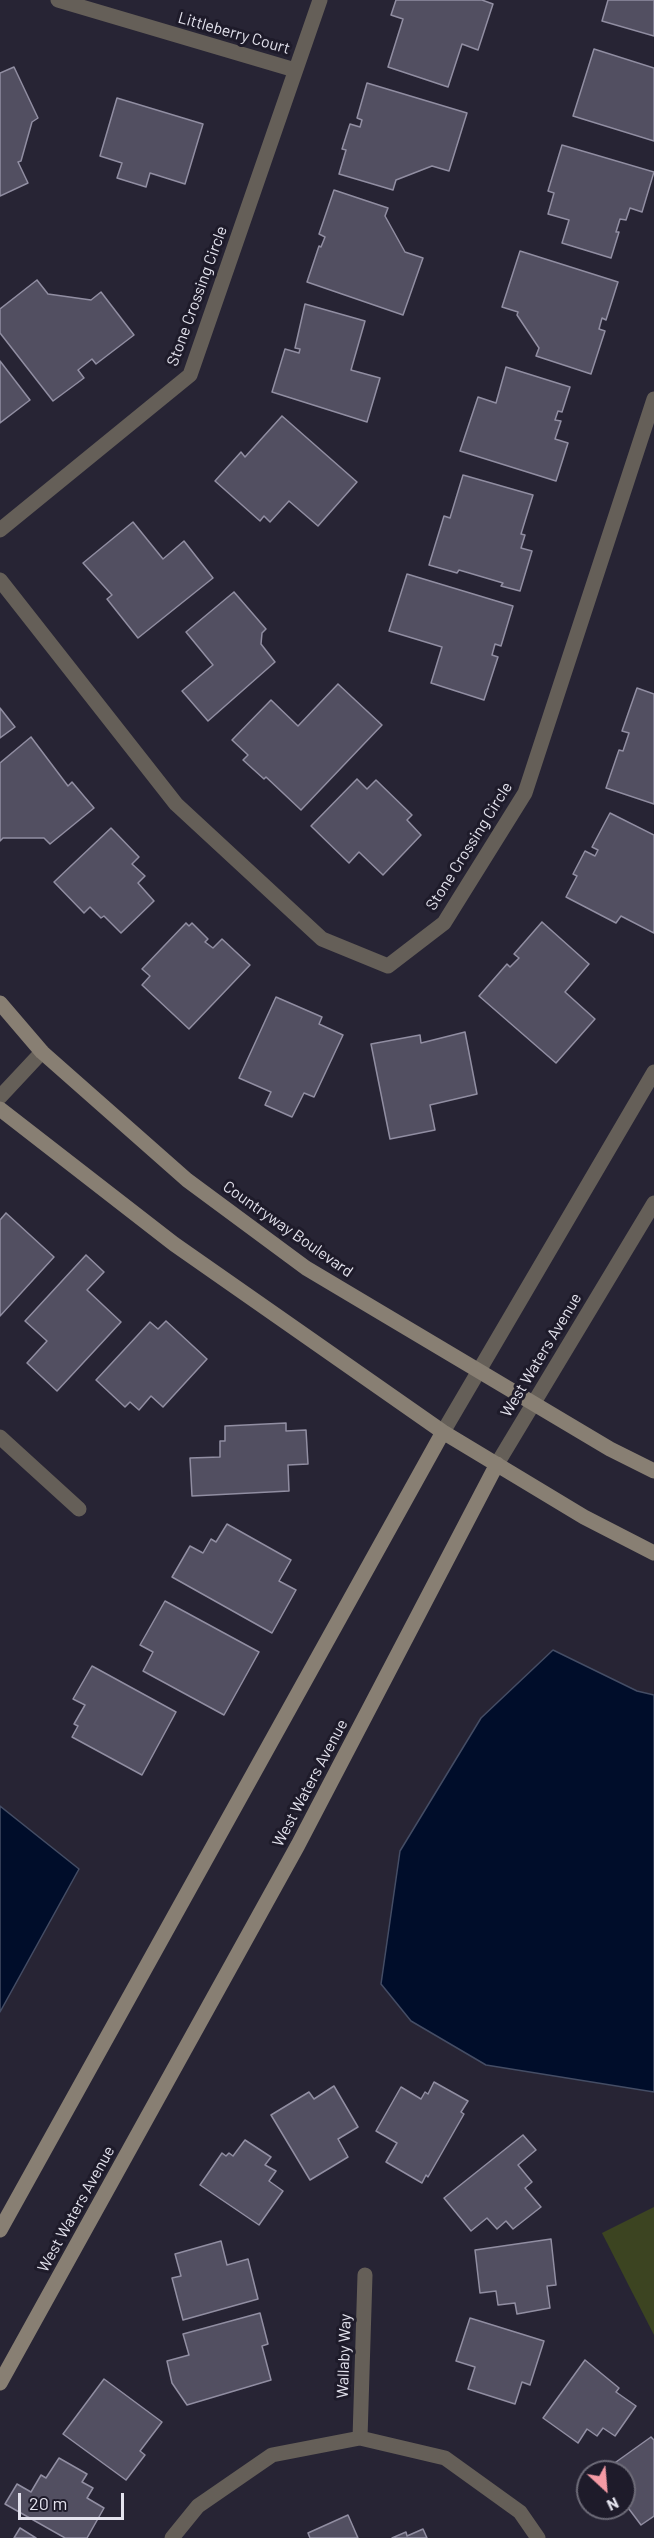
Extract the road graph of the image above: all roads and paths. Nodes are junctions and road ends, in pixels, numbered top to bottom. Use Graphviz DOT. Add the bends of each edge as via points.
graph roads {
  1 [pos="58,0"];
  2 [pos="320,0"];
  3 [pos="296,69"];
  4 [pos="654,399"];
  5 [pos="0,530"];
  6 [pos="0,580"];
  7 [pos="0,1003"];
  8 [pos="42,1052"];
  9 [pos="654,1071"];
  10 [pos="0,1096"];
  11 [pos="0,1109"];
  12 [pos="654,1203"];
  13 [pos="478,1371"];
  14 [pos="533,1404"];
  15 [pos="443,1432"];
  16 [pos="0,1437"];
  17 [pos="497,1464"];
  18 [pos="654,1471"];
  19 [pos="79,1509"];
  20 [pos="654,1553"];
  21 [pos="0,2230"];
  22 [pos="364,2276"];
  23 [pos="0,2383"];
  24 [pos="360,2438"];
  25 [pos="172,2538"];
  26 [pos="538,2538"];
  1 -- 3 [label="street, Littleberry Court"];
  2 -- 3 [label="street, Stone Crossing Circle"];
  3 -- 5 [label="street, Stone Crossing Circle" via="190,375"];
  4 -- 6 [label="street, Stone Crossing Circle" via="525,793 444,923 387,966 322,939 176,804"];
  7 -- 8 [label="street, Countryway Boulevard"];
  8 -- 10 [label="street"];
  8 -- 13 [label="street, Countryway Boulevard" via="188,1180 306,1268"];
  9 -- 13 [label="street"];
  11 -- 15 [label="street" via="174,1244"];
  12 -- 14 [label="street, West Waters Avenue"];
  13 -- 14 [label="street, Countryway Boulevard"];
  13 -- 15 [label="street"];
  14 -- 17 [label="street, West Waters Avenue"];
  14 -- 18 [label="street, Countryway Boulevard"];
  15 -- 17 [label="street"];
  15 -- 21 [label="street"];
  16 -- 19 [label="street"];
  17 -- 20 [label="street" via="584,1517"];
  17 -- 23 [label="street, West Waters Avenue" via="298,1845"];
  22 -- 24 [label="street, Wallaby Way"];
  24 -- 25 [label="street" via="272,2455 198,2505"];
  24 -- 26 [label="street" via="445,2458 520,2512"];
}
